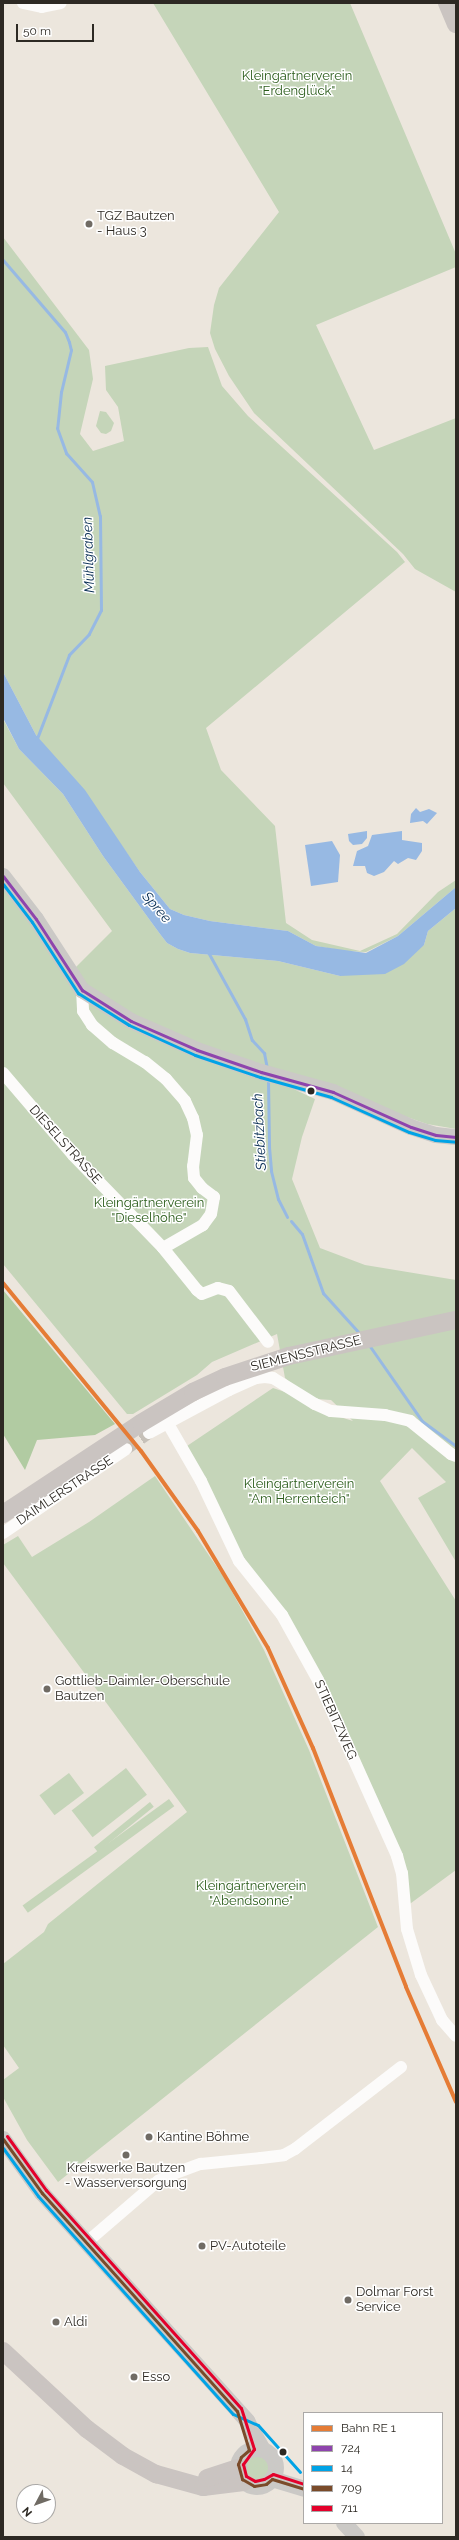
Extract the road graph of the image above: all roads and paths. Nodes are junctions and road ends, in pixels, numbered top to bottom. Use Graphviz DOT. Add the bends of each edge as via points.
graph roads {
  1 [pos="23,3"];
  2 [pos="61,3"];
  3 [pos="447,3"];
  4 [pos="456,24"];
  5 [pos="3,876"];
  6 [pos="82,990"];
  7 [pos="3,1073"];
  8 [pos="456,1137"];
  9 [pos="162,1248"];
  10 [pos="456,1320"];
  11 [pos="268,1342"];
  12 [pos="167,1422"];
  13 [pos="149,1433"];
  14 [pos="126,1448"];
  15 [pos="456,1456"];
  16 [pos="3,1514"];
  17 [pos="3,1533"];
  18 [pos="456,2036"];
  19 [pos="401,2067"];
  20 [pos="3,2139"];
  21 [pos="87,2242"];
  22 [pos="3,2351"];
  23 [pos="256,2450"];
  24 [pos="274,2473"];
  25 [pos="241,2475"];
  26 [pos="303,2481"];
  27 [pos="303,2488"];
  28 [pos="345,2524"];
  29 [pos="357,2537"];
  1 -- 2 [label="street" via="42,7"];
  3 -- 4 [label="main road"];
  5 -- 6 [label="main road" via="36,919"];
  6 -- 8 [label="main road" via="101,1004 154,1033 268,1074 333,1092 422,1131"];
  6 -- 9 [label="street" via="83,1011 92,1025 113,1043 145,1062 166,1079 185,1101 193,1118 197,1134 194,1178 214,1197 211,1214 202,1225"];
  7 -- 9 [label="street, DIESELSTRASSE" via="73,1155"];
  9 -- 11 [label="street, DIESELSTRASSE" via="202,1294 218,1288 229,1292"];
  10 -- 16 [label="main road, SIEMENSSTRASSE" via="261,1364 193,1392 141,1423"];
  12 -- 13 [label="street"];
  12 -- 15 [label="street" via="229,1390 256,1378 265,1377 273,1378 314,1404 331,1410 385,1415 410,1421 450,1454"];
  12 -- 18 [label="street, STIEBITZWEG" via="201,1482 239,1561 282,1615 318,1680 397,1856 402,1873 407,1929 421,1975 442,2020"];
  14 -- 17 [label="street, DAIMLERSTRASSE"];
  19 -- 21 [label="street" via="295,2150 284,2155 201,2164 170,2175 158,2181"];
  20 -- 21 [label="main road" via="38,2188"];
  21 -- 23 [label="main road" via="252,2428"];
  22 -- 25 [label="main road" via="87,2429 123,2456 156,2474 183,2482 220,2475"];
  23 -- 24 [label="main road" via="272,2456"];
  23 -- 25 [label="main road" via="241,2457"];
  24 -- 25 [label="main road" via="266,2484 258,2486"];
  24 -- 26 [label="main road"];
  24 -- 27 [label="main road"];
  28 -- 29 [label="main road"];
}
